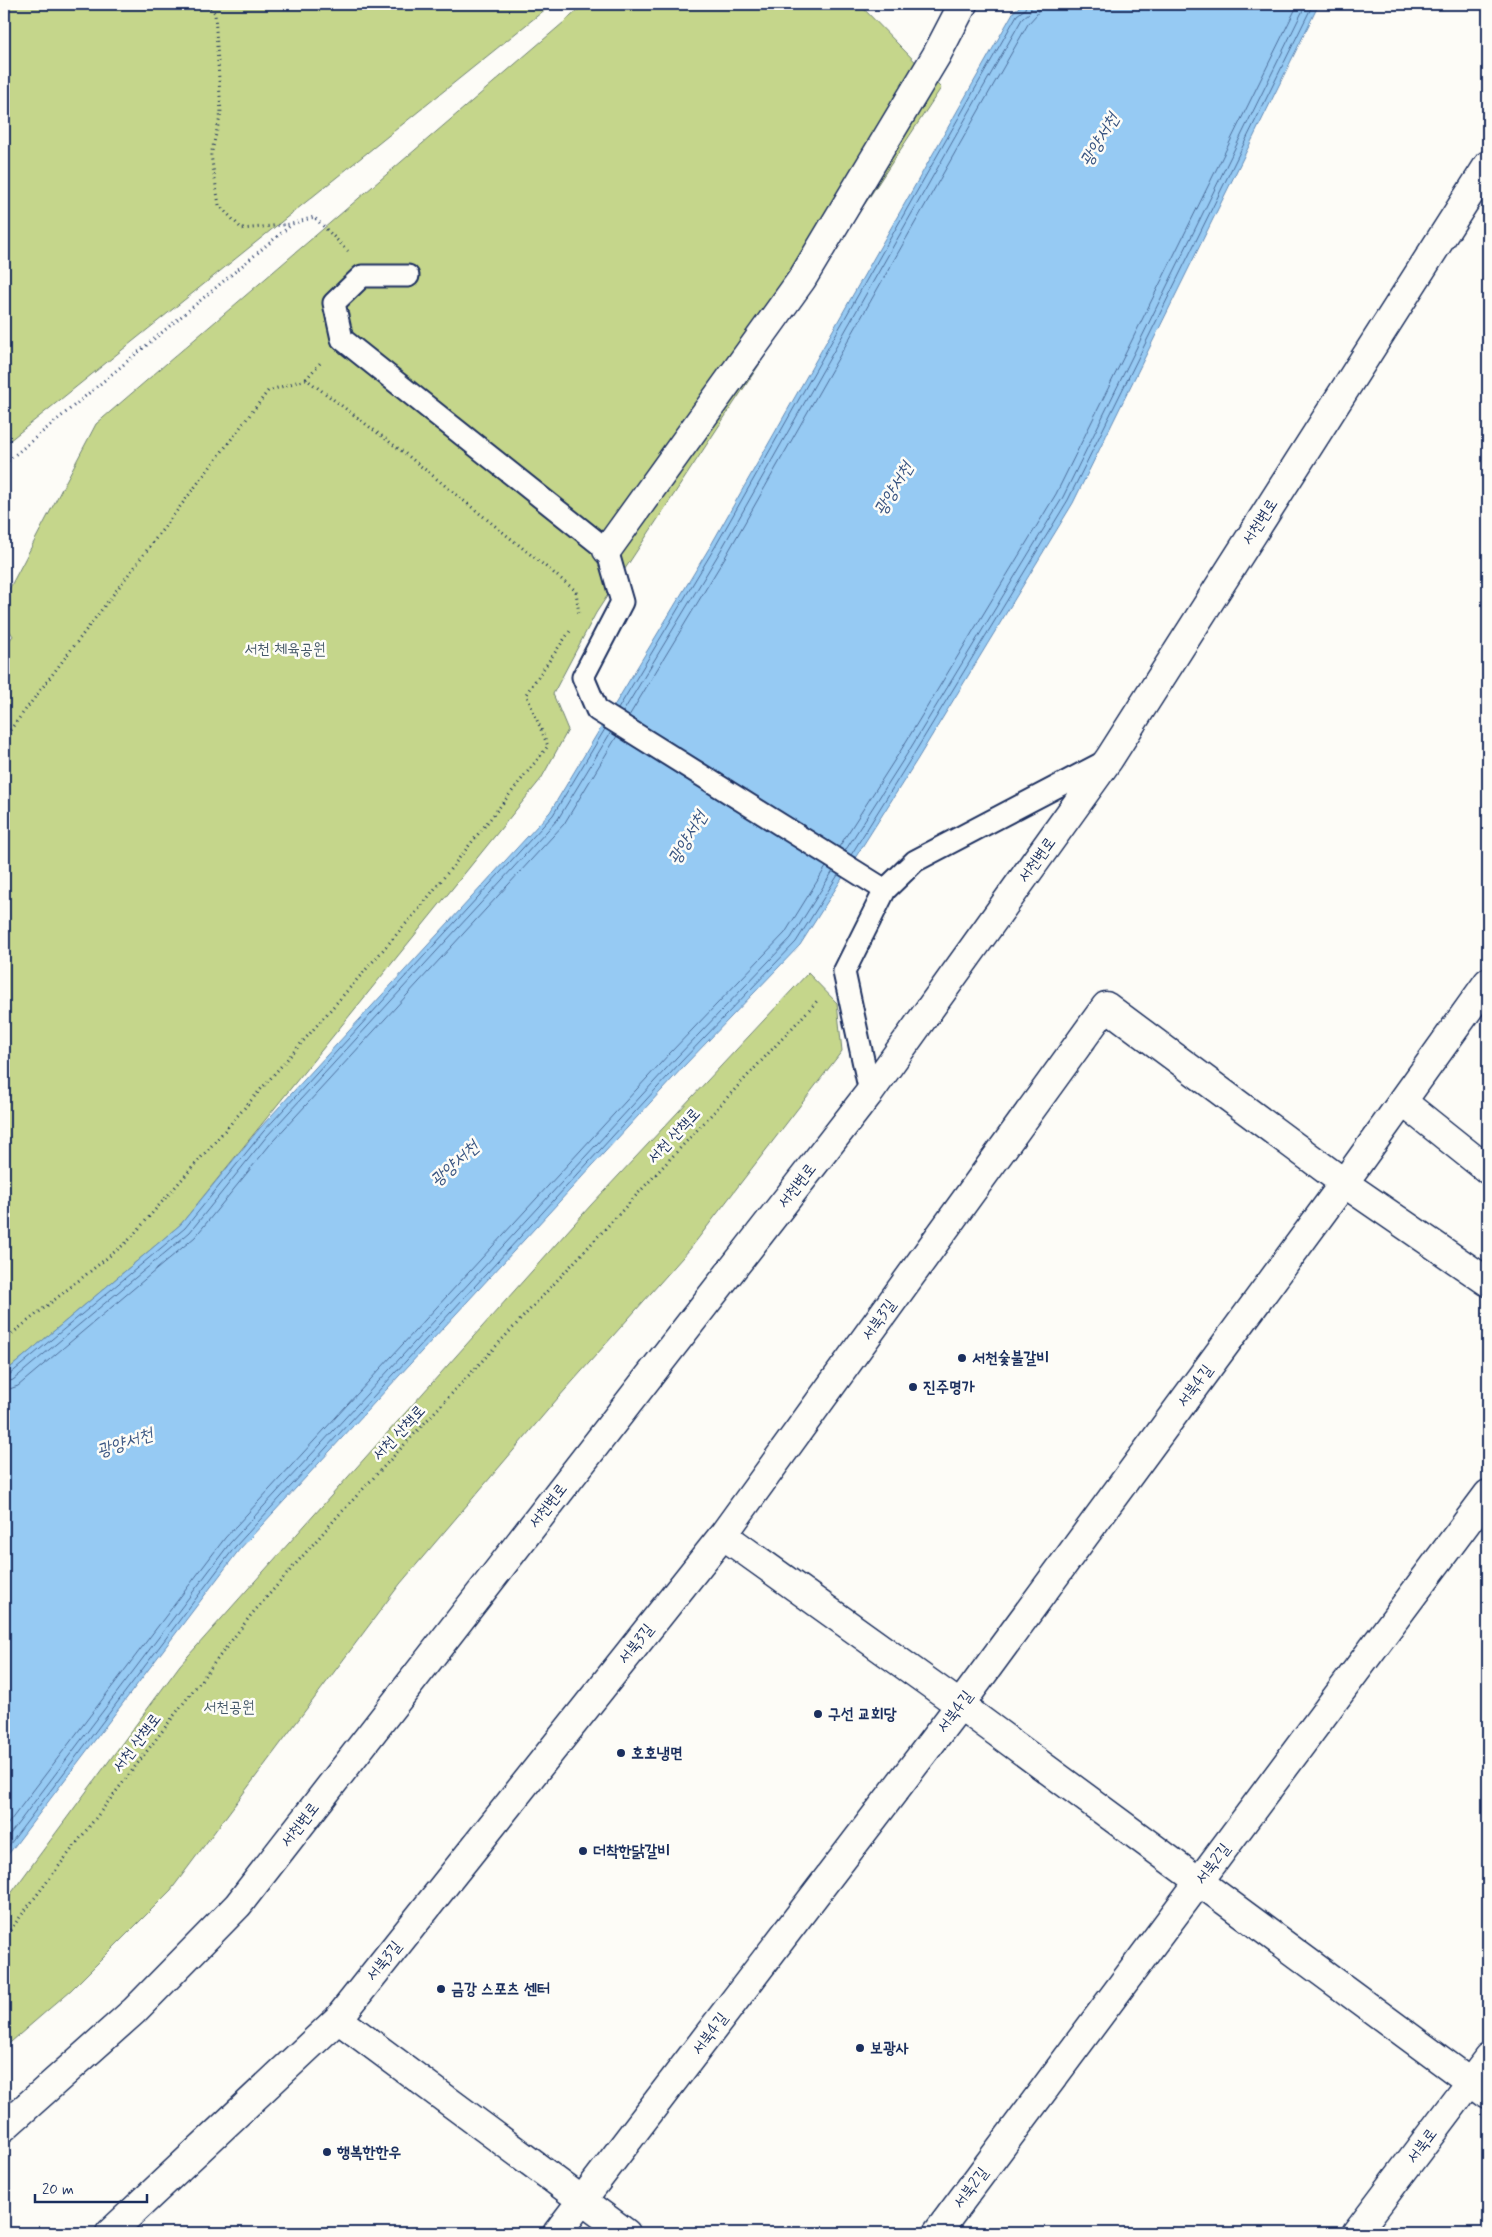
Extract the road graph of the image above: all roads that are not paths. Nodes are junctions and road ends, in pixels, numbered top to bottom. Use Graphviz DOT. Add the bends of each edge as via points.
graph roads {
  1 [pos="963,4"];
  2 [pos="1488,165"];
  3 [pos="408,276"];
  4 [pos="607,550"];
  5 [pos="1109,760"];
  6 [pos="885,890"];
  7 [pos="1488,982"];
  8 [pos="870,1092"];
  9 [pos="1403,1102"];
  10 [pos="1488,1170"];
  11 [pos="1344,1183"];
  12 [pos="1488,1282"];
  13 [pos="1488,1494"];
  14 [pos="723,1535"];
  15 [pos="960,1705"];
  16 [pos="1200,1883"];
  17 [pos="338,2019"];
  18 [pos="1488,2058"];
  19 [pos="1480,2088"];
  20 [pos="4,2127"];
  21 [pos="582,2201"];
  22 [pos="110,2233"];
  23 [pos="557,2233"];
  24 [pos="626,2233"];
  25 [pos="937,2233"];
  26 [pos="1356,2233"];
  1 -- 4 [label="street" via="936,56 802,279"];
  2 -- 5 [label="street, 서천변로"];
  3 -- 4 [label="lane" via="362,276 334,304 342,339"];
  4 -- 6 [label="lane" via="622,602 583,677 597,710"];
  5 -- 6 [label="lane" via="915,861"];
  5 -- 8 [label="street, 서천변로"];
  6 -- 8 [label="lane" via="844,972"];
  7 -- 9 [label="street, 서북4길"];
  8 -- 20 [label="street, 서천변로" via="238,1905 134,2011"];
  9 -- 10 [label="street"];
  9 -- 11 [label="street, 서북4길"];
  11 -- 12 [label="street"];
  11 -- 14 [label="street, 서북3길" via="1106,1006"];
  11 -- 15 [label="street, 서북4길"];
  13 -- 16 [label="street, 서북2길"];
  14 -- 15 [label="street"];
  14 -- 17 [label="street, 서북3길"];
  15 -- 16 [label="street"];
  15 -- 21 [label="street, 서북4길"];
  16 -- 19 [label="street"];
  16 -- 25 [label="street, 서북2길"];
  17 -- 21 [label="street"];
  17 -- 22 [label="street, 서북3길"];
  18 -- 19 [label="street, 서북로"];
  19 -- 26 [label="street, 서북로"];
  21 -- 23 [label="street, 서북4길"];
  21 -- 24 [label="street"];
}
